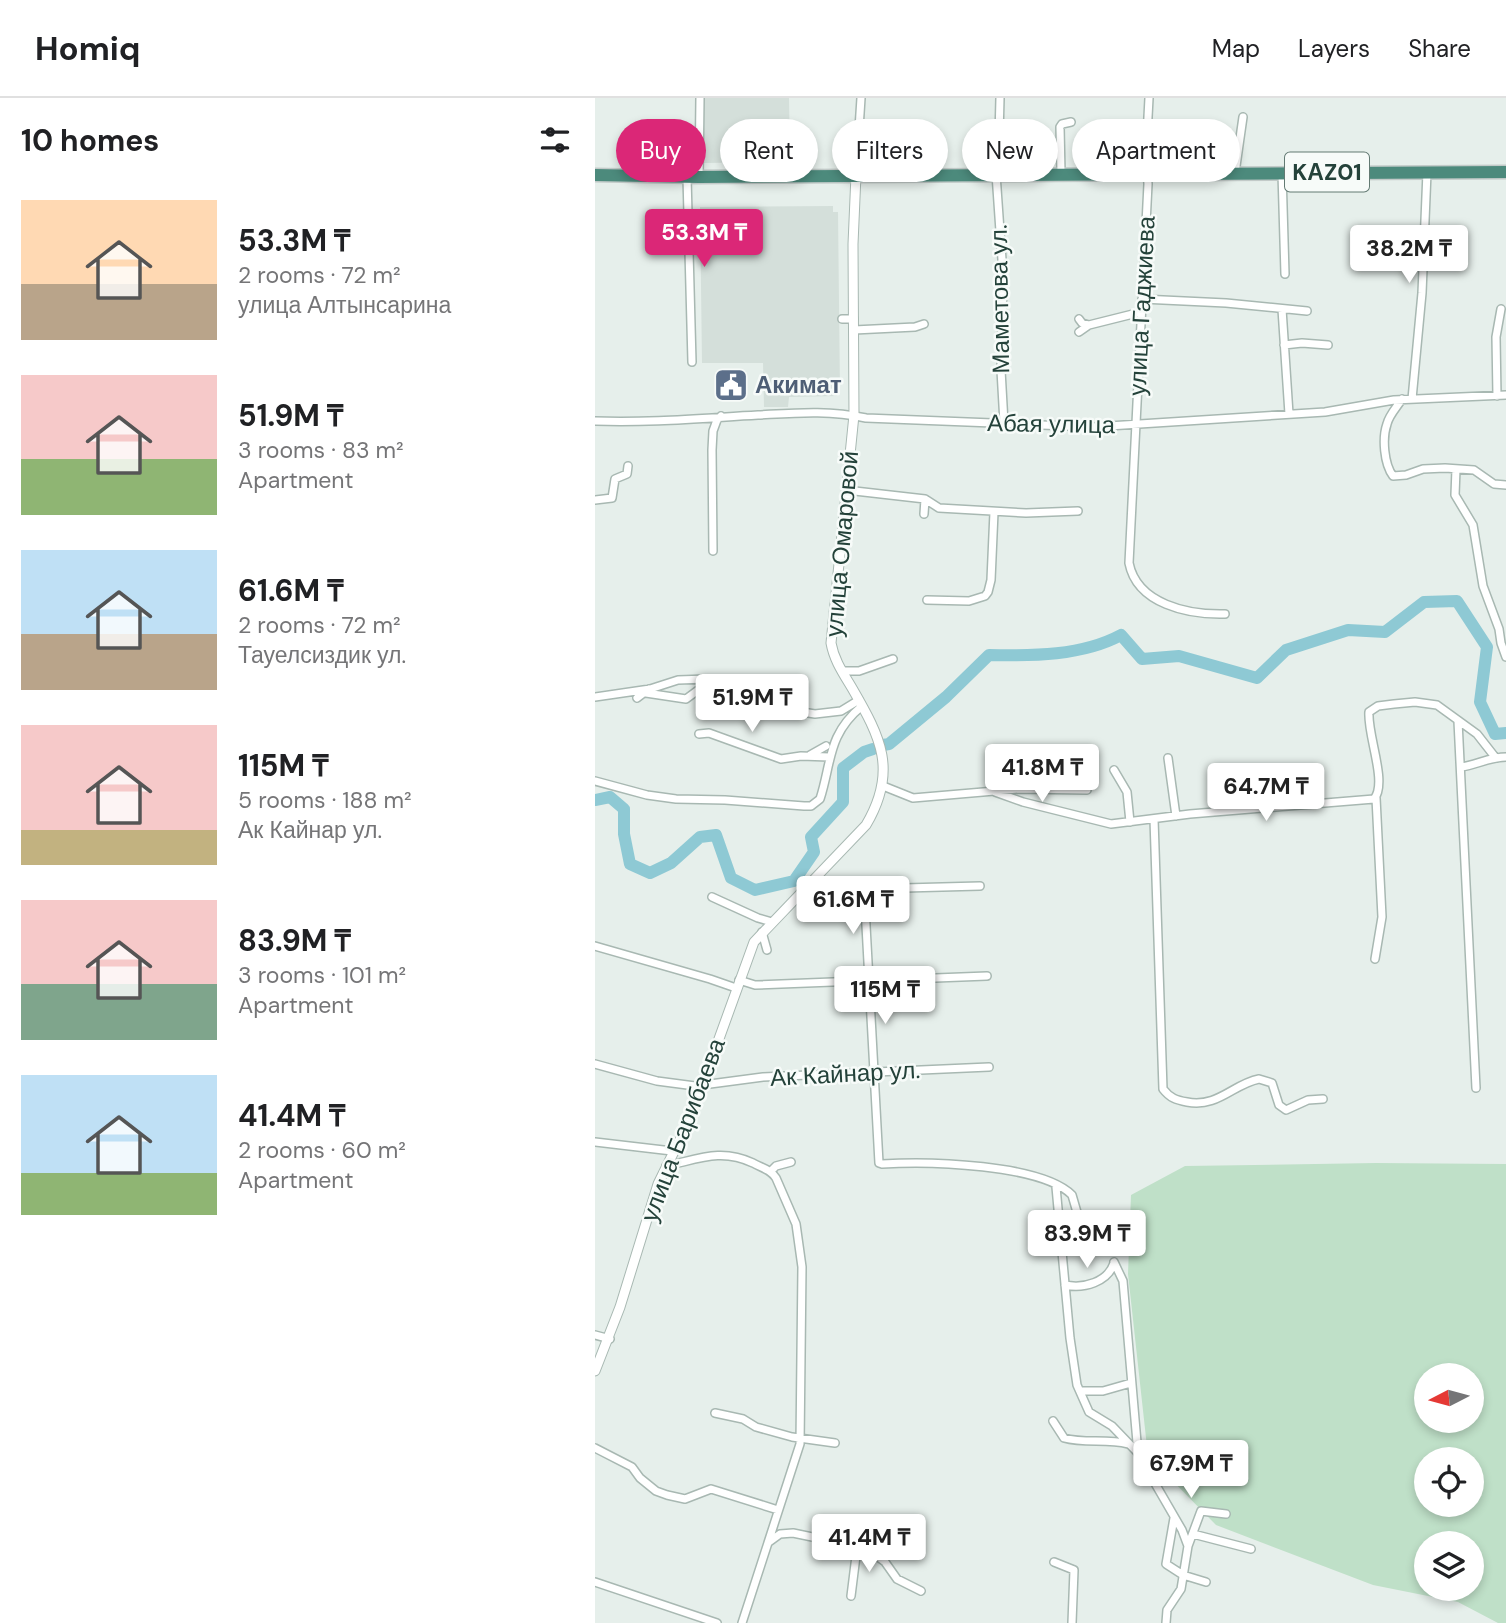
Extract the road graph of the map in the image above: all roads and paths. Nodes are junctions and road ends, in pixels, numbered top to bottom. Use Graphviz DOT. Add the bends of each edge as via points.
graph roads {
  1 [pos="700,98"];
  2 [pos="861,98"];
  3 [pos="1000,98"];
  4 [pos="1149,98"];
  5 [pos="1243,117"];
  6 [pos="698,119"];
  7 [pos="860,119"];
  8 [pos="999,119"];
  9 [pos="1148,119"];
  10 [pos="1071,121"];
  11 [pos="1240,138"];
  12 [pos="1282,172"];
  13 [pos="1427,172"];
  14 [pos="1506,172"];
  15 [pos="1058,173"];
  16 [pos="1061,173"];
  17 [pos="1072,173"];
  18 [pos="1240,173"];
  19 [pos="595,175"];
  20 [pos="616,175"];
  21 [pos="832,176"];
  22 [pos="706,177"];
  23 [pos="693,182"];
  24 [pos="856,182"];
  25 [pos="997,182"];
  26 [pos="1147,182"];
  27 [pos="1425,245"];
  28 [pos="1364,247"];
  29 [pos="1285,274"];
  30 [pos="1142,299"];
  31 [pos="1282,309"];
  32 [pos="1501,309"];
  33 [pos="1307,311"];
  34 [pos="1141,312"];
  35 [pos="842,319"];
  36 [pos="854,319"];
  37 [pos="1079,319"];
  38 [pos="924,324"];
  39 [pos="1089,326"];
  40 [pos="854,330"];
  41 [pos="1079,332"];
  42 [pos="1284,345"];
  43 [pos="1328,345"];
  44 [pos="692,362"];
  45 [pos="1506,395"];
  46 [pos="1497,396"];
  47 [pos="1402,399"];
  48 [pos="1412,399"];
  49 [pos="1389,400"];
  50 [pos="1289,414"];
  51 [pos="854,415"];
  52 [pos="721,416"];
  53 [pos="595,421"];
  54 [pos="1387,421"];
  55 [pos="1004,423"];
  56 [pos="1137,426"];
  57 [pos="628,466"];
  58 [pos="1456,468"];
  59 [pos="1506,485"];
  60 [pos="846,490"];
  61 [pos="925,499"];
  62 [pos="595,500"];
  63 [pos="1078,511"];
  64 [pos="994,512"];
  65 [pos="925,514"];
  66 [pos="713,551"];
  67 [pos="927,600"];
  68 [pos="1224,614"];
  69 [pos="1506,657"];
  70 [pos="893,659"];
  71 [pos="842,671"];
  72 [pos="713,680"];
  73 [pos="648,691"];
  74 [pos="595,697"];
  75 [pos="637,698"];
  76 [pos="860,703"];
  77 [pos="1458,721"];
  78 [pos="699,734"];
  79 [pos="826,746"];
  80 [pos="806,757"];
  81 [pos="829,757"];
  82 [pos="1495,757"];
  83 [pos="1506,757"];
  84 [pos="1168,758"];
  85 [pos="1461,767"];
  86 [pos="1114,770"];
  87 [pos="595,781"];
  88 [pos="883,786"];
  89 [pos="1087,790"];
  90 [pos="995,792"];
  91 [pos="1375,798"];
  92 [pos="1176,816"];
  93 [pos="1154,820"];
  94 [pos="1130,822"];
  95 [pos="816,878"];
  96 [pos="980,886"];
  97 [pos="864,889"];
  98 [pos="712,897"];
  99 [pos="772,922"];
  100 [pos="762,932"];
  101 [pos="595,946"];
  102 [pos="767,950"];
  103 [pos="1375,959"];
  104 [pos="987,976"];
  105 [pos="869,981"];
  106 [pos="737,984"];
  107 [pos="595,1064"];
  108 [pos="989,1067"];
  109 [pos="873,1072"];
  110 [pos="701,1086"];
  111 [pos="1476,1088"];
  112 [pos="1323,1099"];
  113 [pos="595,1142"];
  114 [pos="672,1151"];
  115 [pos="792,1162"];
  116 [pos="666,1166"];
  117 [pos="771,1171"];
  118 [pos="1056,1187"];
  119 [pos="1083,1233"];
  120 [pos="1065,1284"];
  121 [pos="803,1295"];
  122 [pos="812,1295"];
  123 [pos="595,1335"];
  124 [pos="610,1339"];
  125 [pos="595,1371"];
  126 [pos="1131,1383"];
  127 [pos="1080,1391"];
  128 [pos="715,1413"];
  129 [pos="1053,1421"];
  130 [pos="800,1438"];
  131 [pos="835,1443"];
  132 [pos="1128,1445"];
  133 [pos="595,1448"];
  134 [pos="1138,1454"];
  135 [pos="778,1510"];
  136 [pos="1226,1514"];
  137 [pos="1174,1518"];
  138 [pos="1193,1534"];
  139 [pos="768,1542"];
  140 [pos="1188,1546"];
  141 [pos="857,1548"];
  142 [pos="1251,1549"];
  143 [pos="1054,1562"];
  144 [pos="1183,1576"];
  145 [pos="595,1582"];
  146 [pos="1206,1582"];
  147 [pos="921,1591"];
  148 [pos="851,1596"];
  149 [pos="717,1623"];
  150 [pos="742,1623"];
  151 [pos="1072,1623"];
  152 [pos="1166,1623"];
  1 -- 6 [label="street"];
  2 -- 7 [label="street, улица Омаровой"];
  3 -- 8 [label="street, Маметова ул."];
  4 -- 9 [label="street, улица Гаджиева"];
  5 -- 11 [label="street"];
  10 -- 16 [label="street" via="1061,127"];
  12 -- 13 [label="highway, KАZ01"];
  12 -- 18 [label="highway, KАZ01"];
  12 -- 29 [label="street"];
  13 -- 14 [label="highway, KАZ01"];
  13 -- 27 [label="street"];
  15 -- 16 [label="highway, KАZ01"];
  16 -- 17 [label="highway, KАZ01"];
  19 -- 20 [label="highway, KАZ01"];
  21 -- 22 [label="highway, KАZ01"];
  23 -- 44 [label="street"];
  24 -- 36 [label="street, улица Омаровой"];
  25 -- 55 [label="street, Маметова ул."];
  26 -- 30 [label="street, улица Гаджиева"];
  27 -- 28 [label="street"];
  27 -- 48 [label="street"];
  30 -- 31 [label="street"];
  30 -- 34 [label="street, улица Гаджиева"];
  31 -- 33 [label="street"];
  31 -- 42 [label="street"];
  32 -- 46 [label="street" via="1496,337"];
  34 -- 39 [label="street"];
  34 -- 56 [label="street, улица Гаджиева"];
  35 -- 36 [label="street"];
  36 -- 40 [label="street, улица Омаровой"];
  37 -- 39 [label="street"];
  38 -- 40 [label="street"];
  39 -- 41 [label="street"];
  40 -- 51 [label="street, улица Омаровой"];
  42 -- 43 [label="street"];
  42 -- 50 [label="street"];
  45 -- 46 [label="street, Абая улица"];
  46 -- 48 [label="street, Абая улица"];
  47 -- 48 [label="street, Абая улица"];
  47 -- 49 [label="street, Абая улица"];
  47 -- 54 [label="street"];
  49 -- 50 [label="street, Абая улица" via="1346,410"];
  49 -- 54 [label="street"];
  50 -- 56 [label="street, Абая улица"];
  51 -- 52 [label="street, Абая улица" via="768,411"];
  51 -- 55 [label="street, Абая улица"];
  51 -- 60 [label="street, улица Омаровой"];
  52 -- 53 [label="street, Абая улица"];
  52 -- 66 [label="street" via="713,431"];
  54 -- 58 [label="street" via="1384,437 1393,475"];
  55 -- 56 [label="street, Абая улица"];
  56 -- 68 [label="street, улица Гаджиева" via="1129,553 1133,578 1141,590 1162,603"];
  57 -- 62 [label="street" via="627,474 614,481 611,498"];
  58 -- 59 [label="street" via="1474,470 1494,484"];
  58 -- 69 [label="street" via="1455,495 1473,525 1483,586"];
  60 -- 61 [label="street"];
  60 -- 71 [label="street, улица Омаровой" via="831,643"];
  61 -- 64 [label="street" via="939,508"];
  61 -- 65 [label="street"];
  63 -- 64 [label="street"];
  64 -- 67 [label="street" via="988,592 969,601"];
  70 -- 71 [label="street" via="859,671"];
  71 -- 76 [label="street, улица Омаровой"];
  72 -- 73 [label="street" via="678,680"];
  72 -- 73 [label="street" via="686,699"];
  72 -- 76 [label="street" via="762,690 802,712 841,711"];
  73 -- 74 [label="street"];
  73 -- 75 [label="street"];
  76 -- 81 [label="street"];
  76 -- 88 [label="street, улица Омаровой" via="883,753"];
  77 -- 82 [label="street" via="1477,734"];
  77 -- 85 [label="street"];
  77 -- 91 [label="street" via="1430,703 1373,709 1369,719 1378,778"];
  78 -- 80 [label="street" via="709,733 781,759"];
  79 -- 80 [label="street"];
  80 -- 81 [label="street"];
  81 -- 87 [label="street" via="820,799 811,806 676,799"];
  82 -- 83 [label="street"];
  82 -- 85 [label="street"];
  84 -- 92 [label="street"];
  85 -- 111 [label="street"];
  86 -- 94 [label="street" via="1127,792"];
  88 -- 90 [label="street" via="913,798"];
  88 -- 95 [label="street, улица Омаровой" via="866,825"];
  89 -- 90 [label="street"];
  90 -- 94 [label="street" via="1099,822"];
  91 -- 92 [label="street"];
  91 -- 103 [label="street" via="1382,917"];
  92 -- 93 [label="street"];
  93 -- 94 [label="street"];
  93 -- 112 [label="street" via="1163,1089 1174,1099 1206,1102 1259,1079 1272,1083 1279,1105 1286,1110"];
  95 -- 97 [label="street" via="829,890"];
  95 -- 99 [label="street, улица Омаровой"];
  96 -- 97 [label="street"];
  97 -- 105 [label="street"];
  98 -- 99 [label="street"];
  99 -- 100 [label="street, улица Омаровой"];
  100 -- 102 [label="street"];
  100 -- 106 [label="street, улица Барибаева"];
  101 -- 106 [label="street"];
  104 -- 105 [label="street"];
  105 -- 106 [label="street"];
  105 -- 109 [label="street"];
  106 -- 110 [label="street, улица Барибаева"];
  107 -- 110 [label="street, Ак Кайнар ул." via="657,1081"];
  108 -- 109 [label="street, Ак Кайнар ул."];
  109 -- 110 [label="street, Ак Кайнар ул." via="748,1078"];
  109 -- 118 [label="street" via="880,1164 936,1162 1043,1177"];
  110 -- 114 [label="street, улица Барибаева"];
  113 -- 114 [label="street"];
  114 -- 116 [label="street, улица Барибаева"];
  115 -- 117 [label="street"];
  116 -- 117 [label="street" via="732,1155"];
  116 -- 124 [label="street, улица Барибаева"];
  117 -- 121 [label="street" via="796,1224"];
  118 -- 119 [label="street" via="1072,1195"];
  118 -- 120 [label="street"];
  120 -- 126 [label="street" via="1079,1286 1102,1279 1114,1262 1123,1281"];
  120 -- 127 [label="street"];
  121 -- 122 [label="street"];
  121 -- 130 [label="street"];
  123 -- 124 [label="street"];
  124 -- 125 [label="street, улица Барибаева"];
  126 -- 127 [label="street" via="1103,1391"];
  126 -- 134 [label="street"];
  127 -- 132 [label="street" via="1089,1412 1112,1426"];
  128 -- 130 [label="street"];
  129 -- 132 [label="street" via="1064,1438"];
  130 -- 131 [label="street"];
  130 -- 135 [label="street"];
  132 -- 134 [label="street"];
  133 -- 135 [label="street" via="632,1467 656,1491 667,1495 685,1499 711,1489"];
  134 -- 137 [label="street"];
  135 -- 139 [label="street"];
  136 -- 138 [label="street" via="1201,1511"];
  137 -- 140 [label="street"];
  137 -- 144 [label="street" via="1166,1564"];
  138 -- 140 [label="street"];
  138 -- 142 [label="street"];
  139 -- 141 [label="street" via="793,1533"];
  139 -- 150 [label="street"];
  140 -- 144 [label="street"];
  141 -- 147 [label="street" via="885,1562 897,1579"];
  141 -- 148 [label="street"];
  143 -- 151 [label="street" via="1074,1570"];
  144 -- 146 [label="street"];
  144 -- 152 [label="street"];
  145 -- 149 [label="street"];
}
